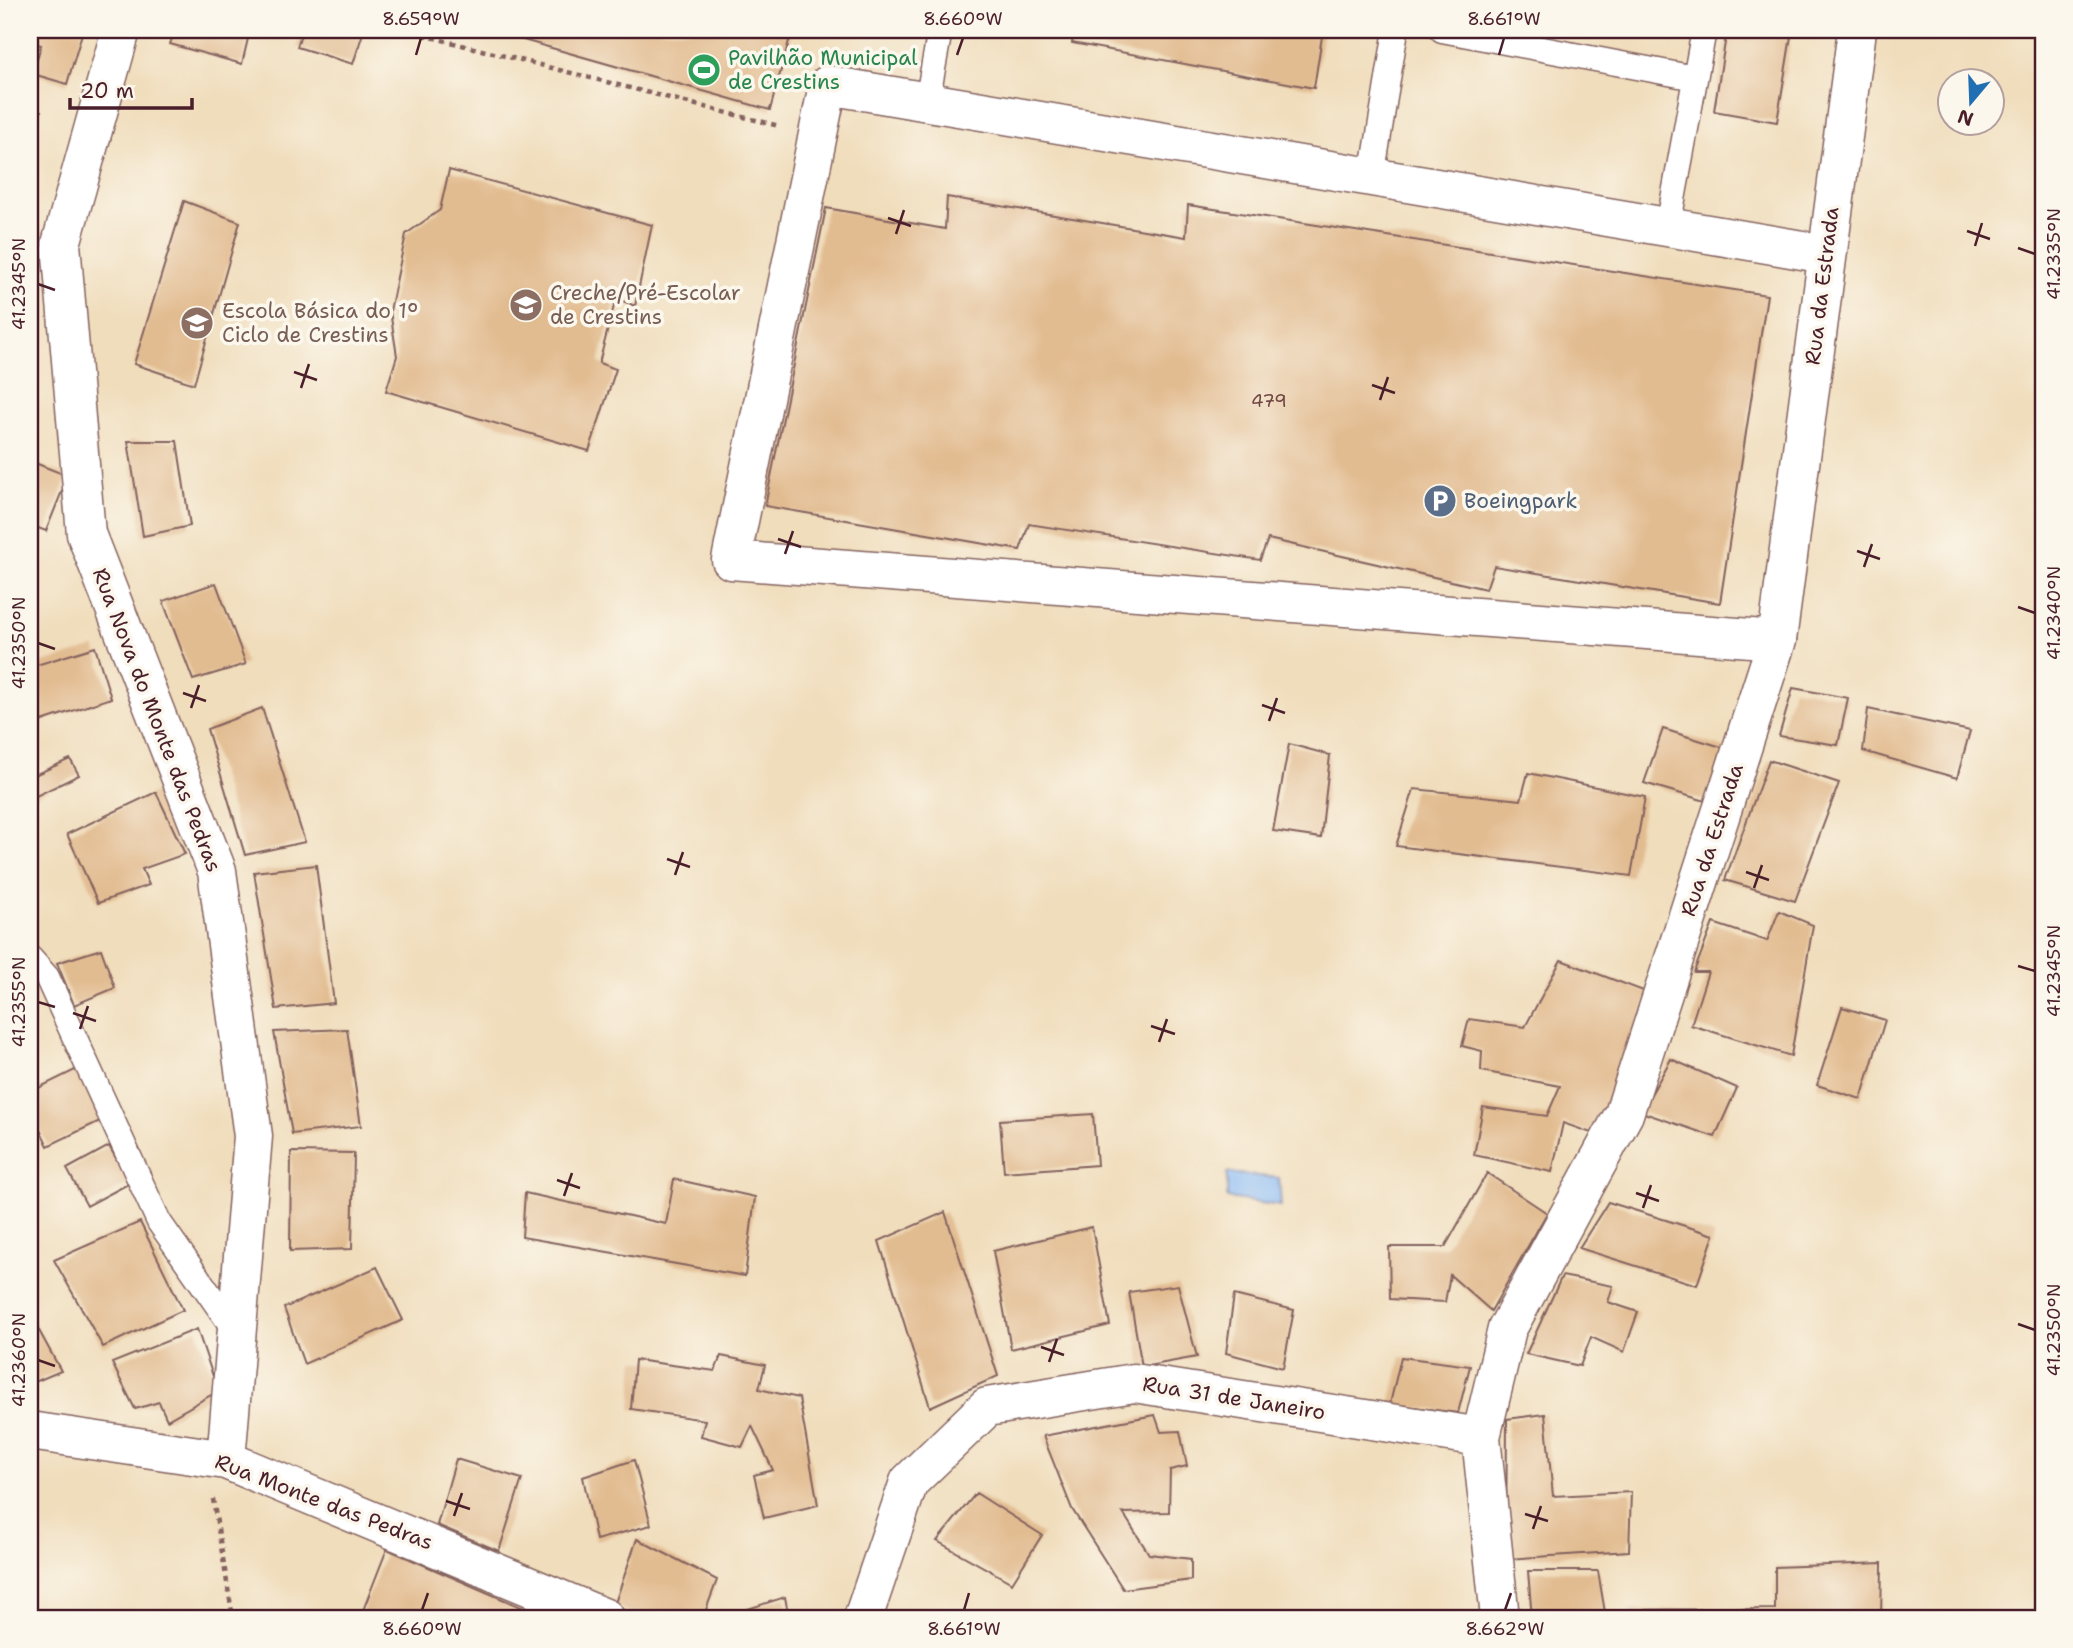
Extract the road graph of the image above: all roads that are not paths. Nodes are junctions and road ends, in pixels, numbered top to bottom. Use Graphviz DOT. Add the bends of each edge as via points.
graph roads {
  1 [pos="121,30"];
  2 [pos="940,30"];
  3 [pos="1396,30"];
  4 [pos="1443,30"];
  5 [pos="1704,30"];
  6 [pos="1857,30"];
  7 [pos="1695,78"];
  8 [pos="927,102"];
  9 [pos="1372,177"];
  10 [pos="1668,227"];
  11 [pos="1826,254"];
  12 [pos="1777,640"];
  13 [pos="30,958"];
  14 [pos="236,1332"];
  15 [pos="30,1431"];
  16 [pos="1481,1437"];
  17 [pos="216,1458"];
  18 [pos="1499,1612"];
  19 [pos="605,1618"];
  20 [pos="863,1618"];
  1 -- 14 [label="street, Rua Nova do Monte das Pedras" via="61,244 86,534 217,871 253,1136"];
  2 -- 8 [label="lane"];
  3 -- 9 [label="lane"];
  4 -- 7 [label="lane"];
  5 -- 7 [label="lane"];
  6 -- 11 [label="street, Rua da Estrada"];
  7 -- 10 [label="lane"];
  8 -- 9 [label="street"];
  8 -- 12 [label="street" via="828,85 731,560"];
  9 -- 10 [label="street"];
  10 -- 11 [label="street"];
  11 -- 12 [label="street, Rua da Estrada"];
  12 -- 16 [label="street, Rua da Estrada" via="1624,1114 1507,1329"];
  13 -- 14 [label="lane" via="47,977 159,1222"];
  14 -- 17 [label="street, Rua Nova do Monte das Pedras"];
  15 -- 17 [label="street, Rua Monte das Pedras"];
  16 -- 18 [label="street, Rua da Estrada"];
  16 -- 20 [label="street, Rua 31 de Janeiro" via="1134,1382 987,1407 909,1482"];
  17 -- 19 [label="street, Rua Monte das Pedras"];
}
